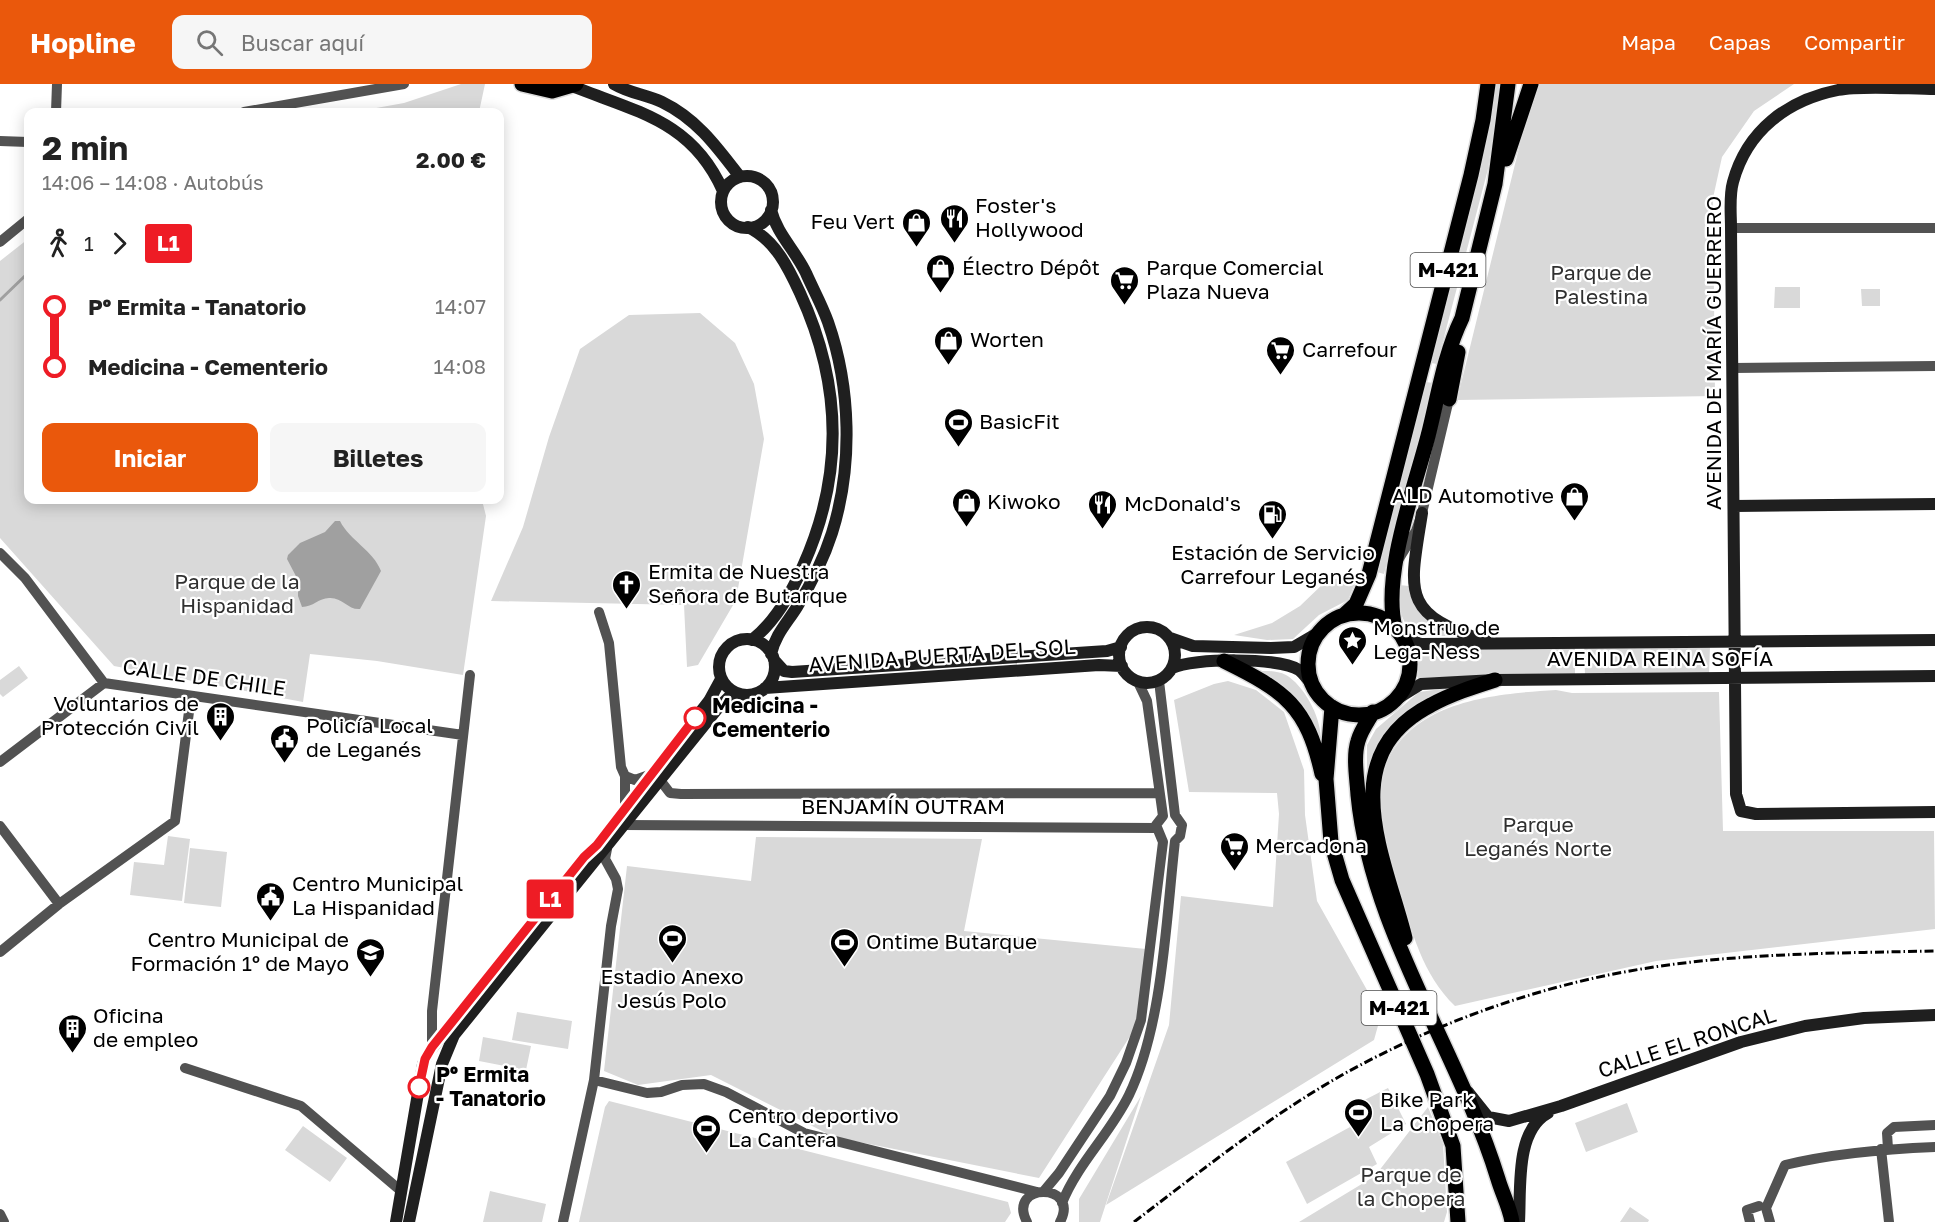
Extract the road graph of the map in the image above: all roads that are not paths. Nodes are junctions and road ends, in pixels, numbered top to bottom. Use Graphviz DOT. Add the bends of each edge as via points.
graph roads {
  1 [pos="57,84"];
  2 [pos="404,84"];
  3 [pos="522,84"];
  4 [pos="614,84"];
  5 [pos="1477,84"];
  6 [pos="1488,84"];
  7 [pos="1508,84"];
  8 [pos="1531,84"];
  9 [pos="574,85"];
  10 [pos="1935,89"];
  11 [pos="56,108"];
  12 [pos="267,108"];
  13 [pos="0,141"];
  14 [pos="24,141"];
  15 [pos="1471,175"];
  16 [pos="740,177"];
  17 [pos="1495,184"];
  18 [pos="723,191"];
  19 [pos="771,210"];
  20 [pos="24,222"];
  21 [pos="748,227"];
  22 [pos="1731,228"];
  23 [pos="1935,228"];
  24 [pos="0,242"];
  25 [pos="1462,318"];
  26 [pos="1935,366"];
  27 [pos="1733,368"];
  28 [pos="1449,399"];
  29 [pos="1935,504"];
  30 [pos="1734,506"];
  31 [pos="1422,513"];
  32 [pos="0,553"];
  33 [pos="1395,565"];
  34 [pos="599,612"];
  35 [pos="1344,615"];
  36 [pos="1318,633"];
  37 [pos="1399,633"];
  38 [pos="1170,638"];
  39 [pos="752,640"];
  40 [pos="1935,640"];
  41 [pos="1735,643"];
  42 [pos="1498,644"];
  43 [pos="1121,647"];
  44 [pos="772,657"];
  45 [pos="1224,661"];
  46 [pos="1122,666"];
  47 [pos="1173,668"];
  48 [pos="470,675"];
  49 [pos="1935,676"];
  50 [pos="1735,678"];
  51 [pos="721,679"];
  52 [pos="1495,680"];
  53 [pos="1159,681"];
  54 [pos="1138,682"];
  55 [pos="104,683"];
  56 [pos="1312,684"];
  57 [pos="765,688"];
  58 [pos="740,694"];
  59 [pos="191,696"];
  60 [pos="1392,702"];
  61 [pos="1332,707"];
  62 [pos="1373,712"];
  63 [pos="463,735"];
  64 [pos="0,762"];
  65 [pos="625,776"];
  66 [pos="655,778"];
  67 [pos="1159,793"];
  68 [pos="1327,798"];
  69 [pos="629,809"];
  70 [pos="1935,812"];
  71 [pos="1175,815"];
  72 [pos="1163,816"];
  73 [pos="623,825"];
  74 [pos="649,825"];
  75 [pos="0,826"];
  76 [pos="1159,833"];
  77 [pos="1176,839"];
  78 [pos="607,849"];
  79 [pos="59,904"];
  80 [pos="0,952"];
  81 [pos="1412,970"];
  82 [pos="432,1011"];
  83 [pos="1935,1015"];
  84 [pos="454,1019"];
  85 [pos="432,1047"];
  86 [pos="185,1068"];
  87 [pos="594,1080"];
  88 [pos="1462,1084"];
  89 [pos="1561,1106"];
  90 [pos="1935,1125"];
  91 [pos="1935,1147"];
  92 [pos="1884,1149"];
  93 [pos="1004,1184"];
  94 [pos="401,1191"];
  95 [pos="1040,1191"];
  96 [pos="1026,1202"];
  97 [pos="1062,1203"];
  98 [pos="1759,1206"];
  99 [pos="0,1214"];
  100 [pos="4,1222"];
  101 [pos="396,1222"];
  102 [pos="409,1222"];
  103 [pos="563,1222"];
  104 [pos="1027,1222"];
  105 [pos="1060,1222"];
  106 [pos="1458,1222"];
  107 [pos="1512,1222"];
  108 [pos="1519,1222"];
  109 [pos="1750,1222"];
  110 [pos="1770,1222"];
  111 [pos="1889,1222"];
  1 -- 11 [label="street"];
  2 -- 12 [label="street"];
  3 -- 9 [label="main road" via="552,92"];
  4 -- 16 [label="main road" via="685,115 710,136"];
  5 -- 15 [label="main road"];
  6 -- 15 [label="main road, M-421"];
  7 -- 17 [label="main road, M-421"];
  8 -- 17 [label="main road"];
  9 -- 18 [label="main road" via="675,129 713,167"];
  10 -- 22 [label="main road, AVENIDA DE MARÍA GUERRERO" via="1839,90 1776,114 1753,139 1733,183"];
  13 -- 14 [label="street"];
  15 -- 35 [label="main road, M-421" via="1369,574 1356,604"];
  16 -- 18 [label="main road"];
  16 -- 19 [label="main road" via="754,177 766,184 772,196"];
  17 -- 25 [label="main road, M-421"];
  18 -- 21 [label="main road" via="725,216"];
  19 -- 21 [label="main road" via="762,222"];
  19 -- 44 [label="main road" via="775,225 803,267 828,321 842,373 846,424 843,475 832,532 799,604 774,640"];
  20 -- 24 [label="street"];
  21 -- 39 [label="main road" via="763,235 792,274 814,323 833,415 833,461 824,509 811,548 783,605"];
  22 -- 23 [label="street"];
  22 -- 27 [label="main road, AVENIDA DE MARÍA GUERRERO"];
  25 -- 28 [label="main road, M-421"];
  25 -- 33 [label="main road, M-421" via="1450,347"];
  26 -- 27 [label="street"];
  27 -- 30 [label="main road, AVENIDA DE MARÍA GUERRERO"];
  28 -- 31 [label="street, M-421"];
  29 -- 30 [label="main road"];
  30 -- 41 [label="main road, AVENIDA DE MARÍA GUERRERO"];
  31 -- 33 [label="street, M-421"];
  31 -- 42 [label="main road" via="1412,582 1421,604 1426,612 1455,631"];
  32 -- 55 [label="street, CALLE DE CHILE" via="25,578"];
  33 -- 37 [label="main road, M-421" via="1390,600"];
  34 -- 65 [label="street" via="609,642"];
  35 -- 36 [label="main road, M-421"];
  35 -- 37 [label="main road" via="1366,613 1386,621"];
  36 -- 38 [label="main road" via="1294,647 1271,648 1193,646"];
  36 -- 56 [label="main road" via="1307,663"];
  37 -- 42 [label="main road, AVENIDA REINA SOFÍA" via="1421,644"];
  37 -- 60 [label="main road, M-421" via="1409,657 1408,677"];
  38 -- 43 [label="main road" via="1158,629 1143,627 1129,634"];
  38 -- 47 [label="main road" via="1176,653"];
  39 -- 44 [label="main road"];
  39 -- 51 [label="main road" via="736,642 723,652"];
  40 -- 41 [label="main road, AVENIDA REINA SOFÍA"];
  41 -- 42 [label="main road, AVENIDA REINA SOFÍA"];
  41 -- 50 [label="main road, AVENIDA DE MARÍA GUERRERO"];
  43 -- 44 [label="main road, AVENIDA PUERTA DEL SOL" via="792,672 784,670"];
  43 -- 46 [label="main road"];
  44 -- 57 [label="main road" via="773,675"];
  45 -- 47 [label="main road" via="1192,661"];
  45 -- 56 [label="main road" via="1288,666 1299,670"];
  45 -- 68 [label="main road" via="1281,693 1301,716 1318,751"];
  46 -- 54 [label="main road"];
  46 -- 57 [label="main road, AVENIDA PUERTA DEL SOL"];
  47 -- 53 [label="main road"];
  48 -- 63 [label="street"];
  49 -- 50 [label="main road, AVENIDA REINA SOFÍA"];
  50 -- 52 [label="main road, AVENIDA REINA SOFÍA"];
  50 -- 70 [label="main road, AVENIDA DE MARÍA GUERRERO" via="1736,794 1741,811"];
  51 -- 58 [label="main road"];
  51 -- 66 [label="main road"];
  52 -- 60 [label="main road, AVENIDA REINA SOFÍA" via="1421,684"];
  52 -- 81 [label="main road" via="1416,713 1384,748 1374,774 1374,823"];
  53 -- 54 [label="main road"];
  53 -- 71 [label="street"];
  54 -- 67 [label="street" via="1147,701"];
  55 -- 59 [label="street, CALLE DE CHILE"];
  55 -- 64 [label="street"];
  56 -- 61 [label="main road"];
  57 -- 58 [label="main road"];
  58 -- 66 [label="main road" via="729,696"];
  59 -- 63 [label="street, CALLE DE CHILE"];
  59 -- 79 [label="street" via="175,821"];
  60 -- 62 [label="main road, M-421"];
  61 -- 62 [label="main road, M-421" via="1345,713"];
  61 -- 68 [label="main road, M-421"];
  62 -- 81 [label="main road" via="1356,752 1362,828 1380,897"];
  63 -- 82 [label="street"];
  65 -- 66 [label="street" via="635,780"];
  65 -- 69 [label="street"];
  66 -- 67 [label="street, BENJAMÍN OUTRAM" via="670,792 681,794"];
  66 -- 69 [label="main road"];
  66 -- 69 [label="main road" via="634,796"];
  67 -- 72 [label="street"];
  68 -- 106 [label="main road, M-421" via="1331,842 1342,880 1427,1074 1453,1146"];
  69 -- 73 [label="main road"];
  69 -- 74 [label="street"];
  69 -- 84 [label="main road"];
  71 -- 72 [label="street"];
  71 -- 77 [label="street" via="1182,825"];
  72 -- 76 [label="street"];
  73 -- 74 [label="street, BENJAMÍN OUTRAM"];
  73 -- 78 [label="main road"];
  74 -- 76 [label="street, BENJAMÍN OUTRAM"];
  75 -- 79 [label="street"];
  76 -- 77 [label="street" via="1167,841"];
  76 -- 95 [label="street" via="1141,1020 1110,1096 1059,1173"];
  77 -- 97 [label="street" via="1149,1036 1128,1097 1071,1180"];
  78 -- 87 [label="street" via="605,859 618,889"];
  78 -- 102 [label="main road" via="454,1035 442,1064"];
  79 -- 80 [label="street"];
  81 -- 88 [label="main road"];
  82 -- 84 [label="street" via="438,1020"];
  82 -- 85 [label="street"];
  83 -- 89 [label="main road, CALLE EL RONCAL" via="1864,1018 1758,1037"];
  84 -- 85 [label="main road"];
  85 -- 94 [label="main road" via="423,1064"];
  86 -- 94 [label="street" via="301,1106"];
  87 -- 93 [label="street" via="647,1093 704,1084 804,1133"];
  87 -- 103 [label="street"];
  88 -- 89 [label="main road, CALLE EL RONCAL" via="1488,1117 1502,1121"];
  88 -- 107 [label="main road"];
  89 -- 108 [label="main road, CALLE EL RONCAL" via="1541,1117 1525,1141"];
  90 -- 92 [label="street" via="1894,1127 1887,1133"];
  91 -- 92 [label="street"];
  92 -- 110 [label="street" via="1821,1156 1785,1166 1766,1208"];
  92 -- 111 [label="street"];
  93 -- 95 [label="street"];
  93 -- 96 [label="street"];
  94 -- 101 [label="main road"];
  95 -- 96 [label="street"];
  95 -- 97 [label="street" via="1055,1194"];
  96 -- 104 [label="street"];
  97 -- 105 [label="street"];
  98 -- 109 [label="street" via="1747,1210"];
  99 -- 100 [label="street"];
}
